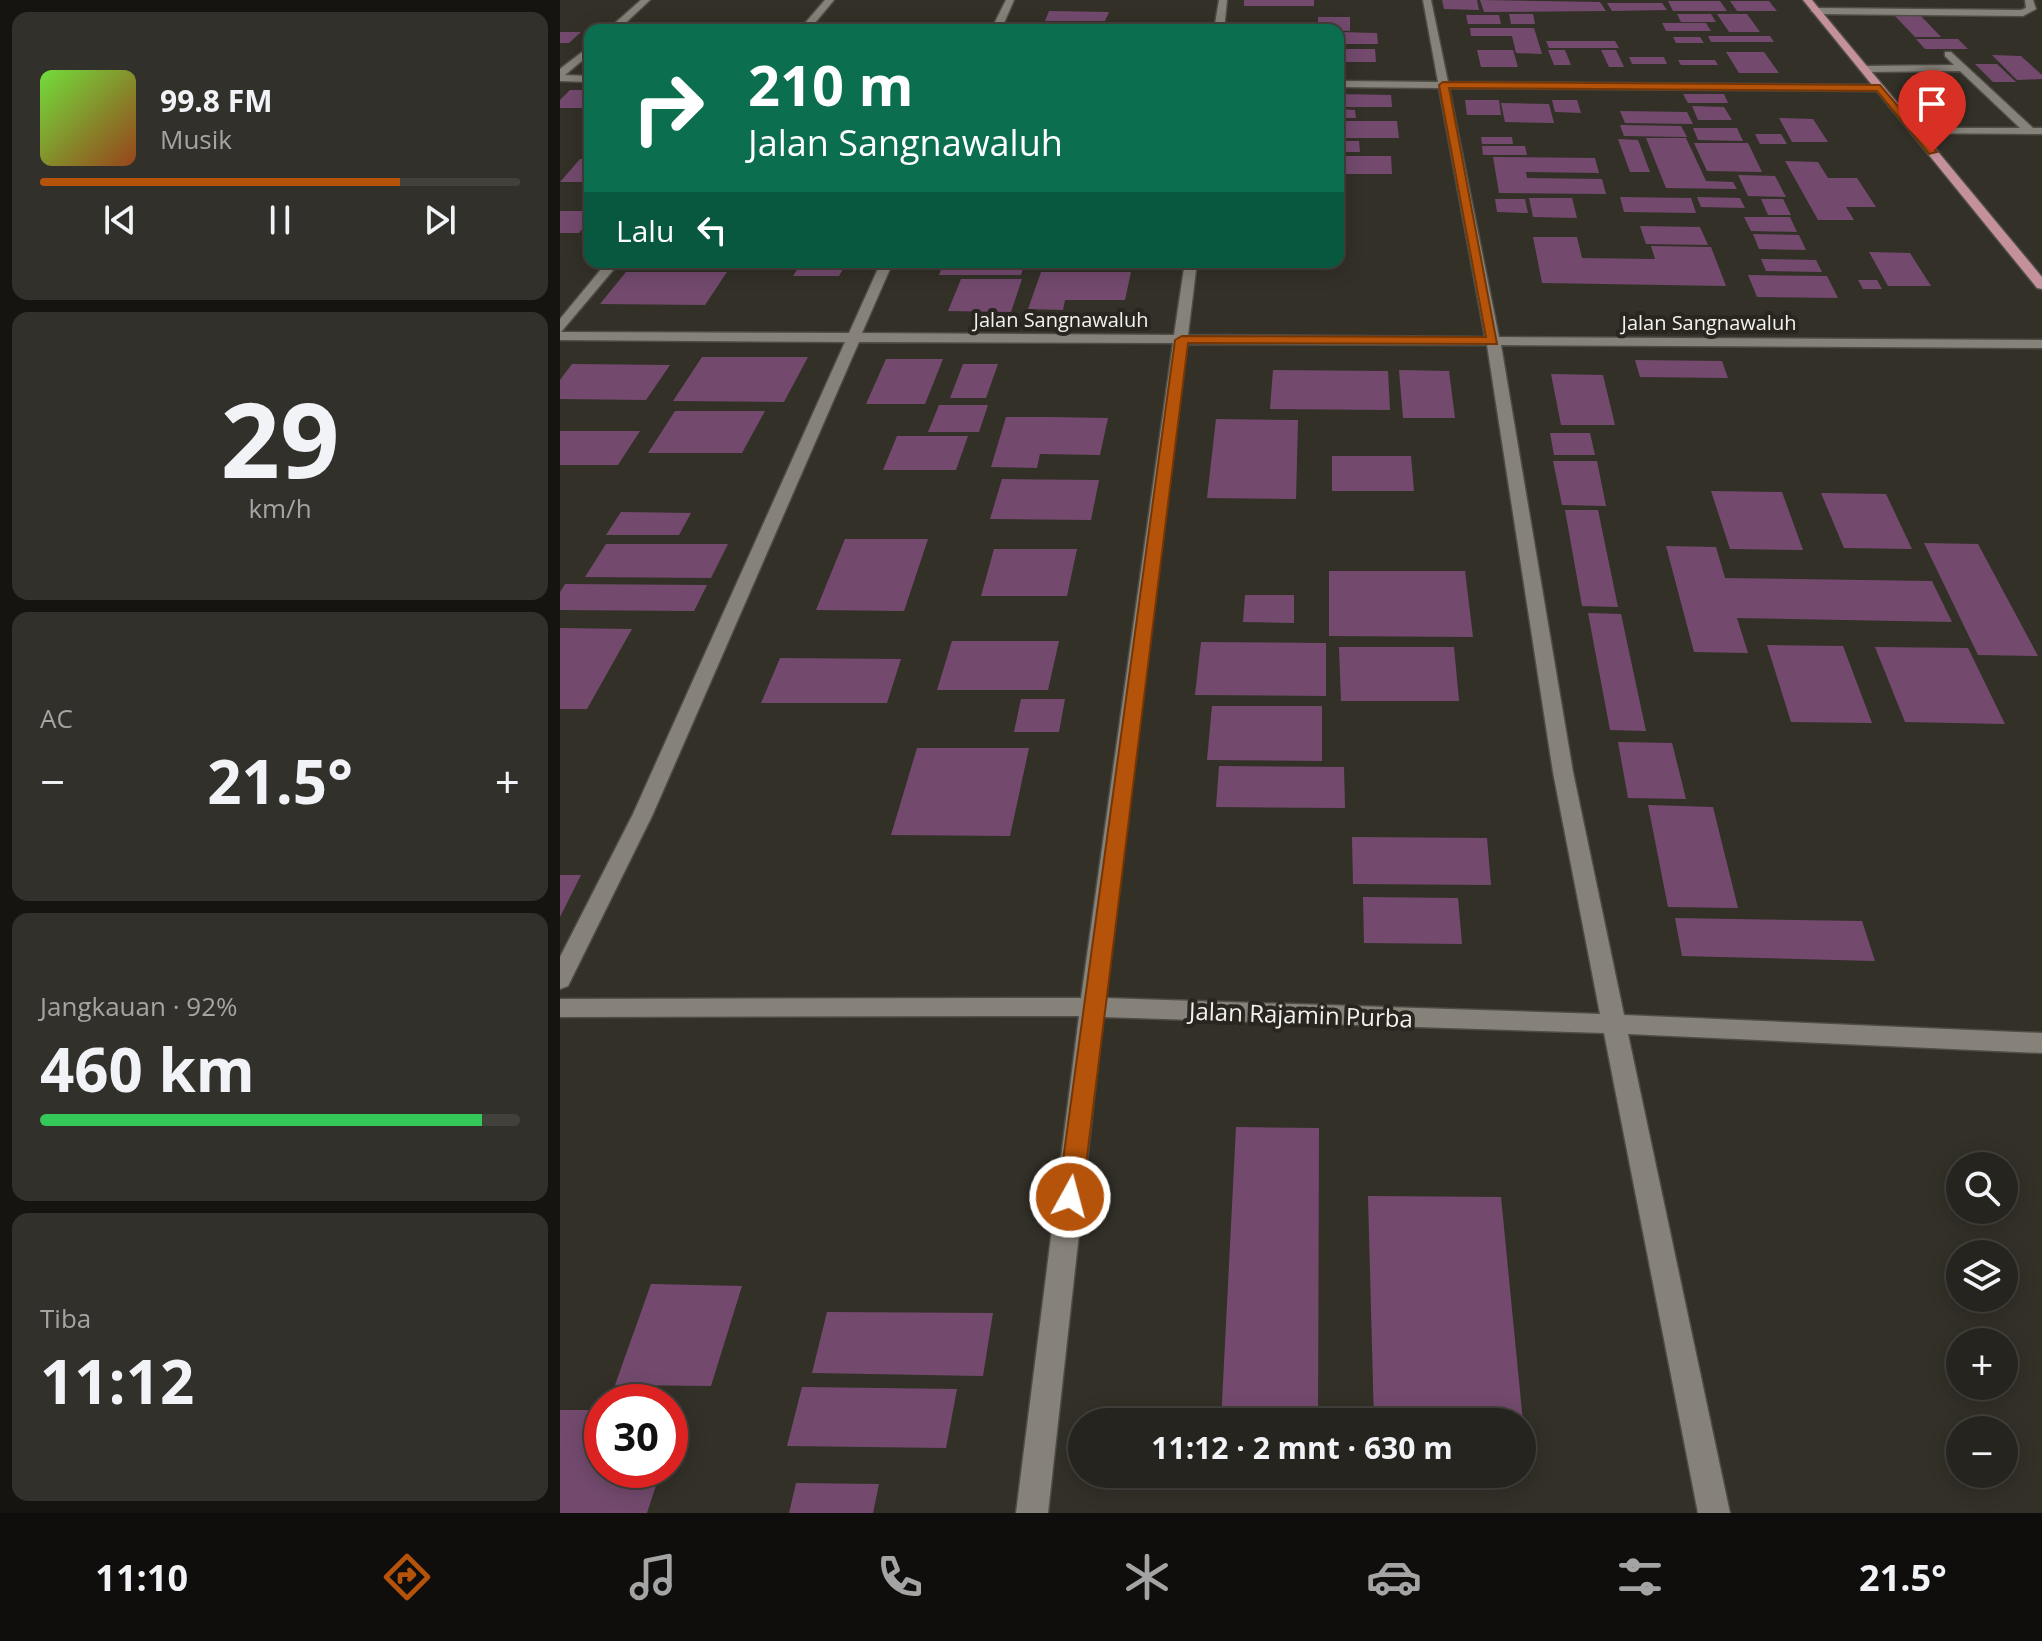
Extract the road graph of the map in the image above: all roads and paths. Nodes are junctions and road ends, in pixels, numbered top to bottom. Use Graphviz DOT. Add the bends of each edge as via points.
graph roads {
  1 [pos="646,0"];
  2 [pos="830,0"];
  3 [pos="1010,0"];
  4 [pos="1223,0"];
  5 [pos="1427,0"];
  6 [pos="1807,0"];
  7 [pos="2029,0"];
  8 [pos="1816,11"];
  9 [pos="619,24"];
  10 [pos="809,24"];
  11 [pos="999,24"];
  12 [pos="1220,24"];
  13 [pos="584,54"];
  14 [pos="1948,54"];
  15 [pos="1963,68"];
  16 [pos="1864,69"];
  17 [pos="560,76"];
  18 [pos="584,78"];
  19 [pos="1344,84"];
  20 [pos="1443,85"];
  21 [pos="1880,88"];
  22 [pos="1915,131"];
  23 [pos="2036,131"];
  24 [pos="609,268"];
  25 [pos="884,268"];
  26 [pos="1190,268"];
  27 [pos="2042,285"];
  28 [pos="560,328"];
  29 [pos="560,336"];
  30 [pos="851,338"];
  31 [pos="1182,340"];
  32 [pos="1493,341"];
  33 [pos="2042,344"];
  34 [pos="560,980"];
  35 [pos="1092,1007"];
  36 [pos="560,1008"];
  37 [pos="1612,1024"];
  38 [pos="2042,1043"];
  39 [pos="1032,1513"];
  40 [pos="1714,1513"];
  1 -- 9 [label="street"];
  2 -- 10 [label="street"];
  3 -- 11 [label="street"];
  4 -- 12 [label="street"];
  5 -- 20 [label="street"];
  6 -- 8 [label="main road"];
  7 -- 8 [label="street" via="2031,9 2023,13"];
  8 -- 16 [label="main road"];
  13 -- 17 [label="street"];
  14 -- 15 [label="street"];
  15 -- 16 [label="street"];
  15 -- 23 [label="street"];
  16 -- 21 [label="main road"];
  17 -- 18 [label="street"];
  19 -- 20 [label="street"];
  20 -- 21 [label="street"];
  20 -- 32 [label="street"];
  21 -- 22 [label="main road"];
  22 -- 23 [label="street"];
  22 -- 27 [label="main road"];
  24 -- 28 [label="street"];
  25 -- 30 [label="street"];
  26 -- 31 [label="street"];
  29 -- 30 [label="street, Jalan Sangnawaluh"];
  30 -- 31 [label="street, Jalan Sangnawaluh"];
  30 -- 34 [label="street" via="643,814"];
  31 -- 32 [label="street, Jalan Sangnawaluh"];
  31 -- 35 [label="street"];
  32 -- 33 [label="street, Jalan Sangnawaluh"];
  32 -- 37 [label="street" via="1563,772"];
  35 -- 36 [label="street, Jalan Rajamin Purba"];
  35 -- 37 [label="street, Jalan Rajamin Purba"];
  35 -- 39 [label="street"];
  37 -- 38 [label="street, Jalan Rajamin Purba"];
  37 -- 40 [label="street"];
}
